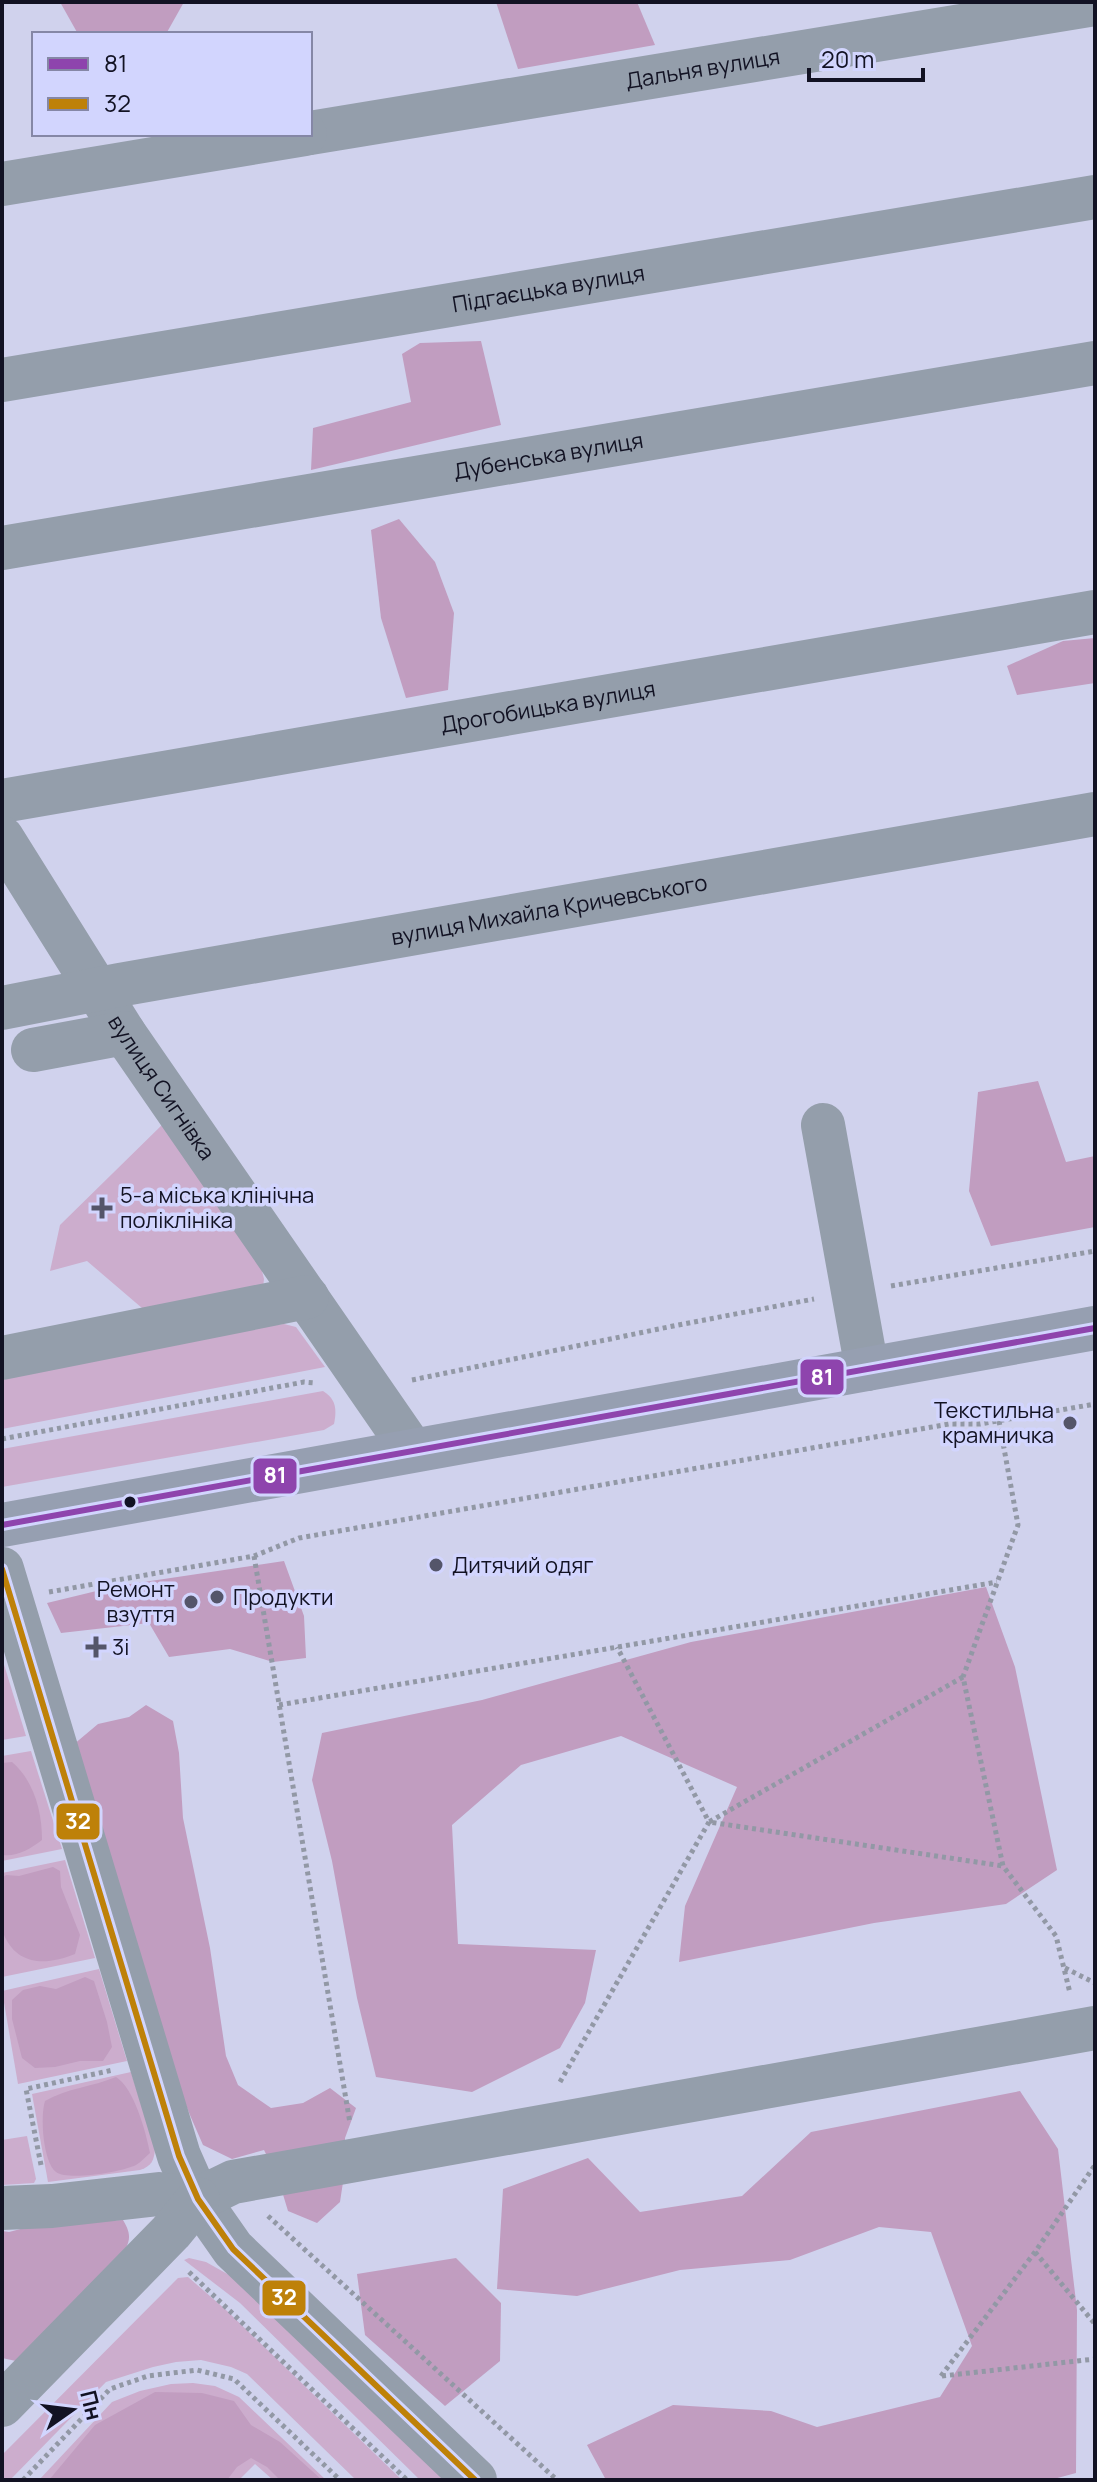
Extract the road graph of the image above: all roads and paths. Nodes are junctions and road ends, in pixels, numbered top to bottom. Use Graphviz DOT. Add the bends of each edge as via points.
graph roads {
  1 [pos="1095,4"];
  2 [pos="312,133"];
  3 [pos="296,136"];
  4 [pos="2,184"];
  5 [pos="1095,197"];
  6 [pos="1095,363"];
  7 [pos="2,380"];
  8 [pos="2,548"];
  9 [pos="1095,612"];
  10 [pos="2,801"];
  11 [pos="1095,814"];
  12 [pos="2,838"];
  13 [pos="96,991"];
  14 [pos="2,1008"];
  15 [pos="124,1033"];
  16 [pos="33,1050"];
  17 [pos="823,1125"];
  18 [pos="1095,1251"];
  19 [pos="853,1292"];
  20 [pos="307,1297"];
  21 [pos="1095,1328"];
  22 [pos="2,1358"];
  23 [pos="867,1369"];
  24 [pos="408,1381"];
  25 [pos="320,1383"];
  26 [pos="1095,1404"];
  27 [pos="999,1421"];
  28 [pos="2,1439"];
  29 [pos="412,1450"];
  30 [pos="2,1525"];
  31 [pos="254,1556"];
  32 [pos="2,1569"];
  33 [pos="997,1582"];
  34 [pos="40,1594"];
  35 [pos="617,1647"];
  36 [pos="963,1677"];
  37 [pos="279,1705"];
  38 [pos="709,1822"];
  39 [pos="1003,1866"];
  40 [pos="1064,1967"];
  41 [pos="1095,1983"];
  42 [pos="1087,2029"];
  43 [pos="118,2069"];
  44 [pos="534,2128"];
  45 [pos="357,2160"];
  46 [pos="1095,2165"];
  47 [pos="43,2173"];
  48 [pos="198,2199"];
  49 [pos="2,2208"];
  50 [pos="265,2213"];
  51 [pos="1035,2252"];
  52 [pos="1095,2324"];
  53 [pos="1095,2359"];
  54 [pos="2,2405"];
  55 [pos="23,2480"];
  56 [pos="340,2480"];
  57 [pos="475,2480"];
  58 [pos="557,2480"];
  1 -- 2 [label="street, Дальня вулиця"];
  3 -- 4 [label="street, Дальня вулиця"];
  5 -- 7 [label="street, Підгаєцька вулиця"];
  6 -- 8 [label="street, Дубенська вулиця"];
  9 -- 10 [label="street, Дрогобицька вулиця"];
  11 -- 13 [label="street, вулиця Михайла Кричевського"];
  12 -- 13 [label="street, вулиця Сигнівка"];
  13 -- 14 [label="street, вулиця Михайла Кричевського"];
  13 -- 15 [label="street, вулиця Сигнівка"];
  15 -- 16 [label="street"];
  15 -- 20 [label="street, вулиця Сигнівка"];
  17 -- 19 [label="street"];
  18 -- 19 [label="path"];
  19 -- 23 [label="street"];
  19 -- 24 [label="path"];
  20 -- 22 [label="street"];
  20 -- 29 [label="street, вулиця Сигнівка"];
  21 -- 23 [label="main road"];
  23 -- 29 [label="main road"];
  25 -- 28 [label="path"];
  26 -- 27 [label="path"];
  27 -- 31 [label="path" via="933,1426 314,1535"];
  27 -- 33 [label="path" via="1018,1525"];
  29 -- 30 [label="main road"];
  31 -- 34 [label="path"];
  31 -- 37 [label="path"];
  32 -- 48 [label="street" via="179,2156"];
  33 -- 35 [label="path"];
  33 -- 36 [label="path"];
  35 -- 37 [label="path"];
  35 -- 38 [label="path"];
  36 -- 38 [label="path"];
  36 -- 39 [label="path"];
  37 -- 45 [label="path"];
  38 -- 39 [label="path"];
  38 -- 44 [label="path"];
  39 -- 40 [label="path" via="1056,1936"];
  40 -- 41 [label="path"];
  40 -- 42 [label="path"];
  42 -- 44 [label="street"];
  43 -- 47 [label="path" via="26,2089"];
  44 -- 45 [label="street"];
  45 -- 48 [label="street" via="233,2182"];
  46 -- 51 [label="path"];
  48 -- 49 [label="street" via="159,2194"];
  48 -- 54 [label="street"];
  48 -- 57 [label="street" via="233,2249"];
  50 -- 58 [label="path"];
  51 -- 52 [label="path"];
  51 -- 53 [label="path" via="941,2376"];
  55 -- 56 [label="path" via="110,2389 148,2376 197,2370 234,2379"];
}
